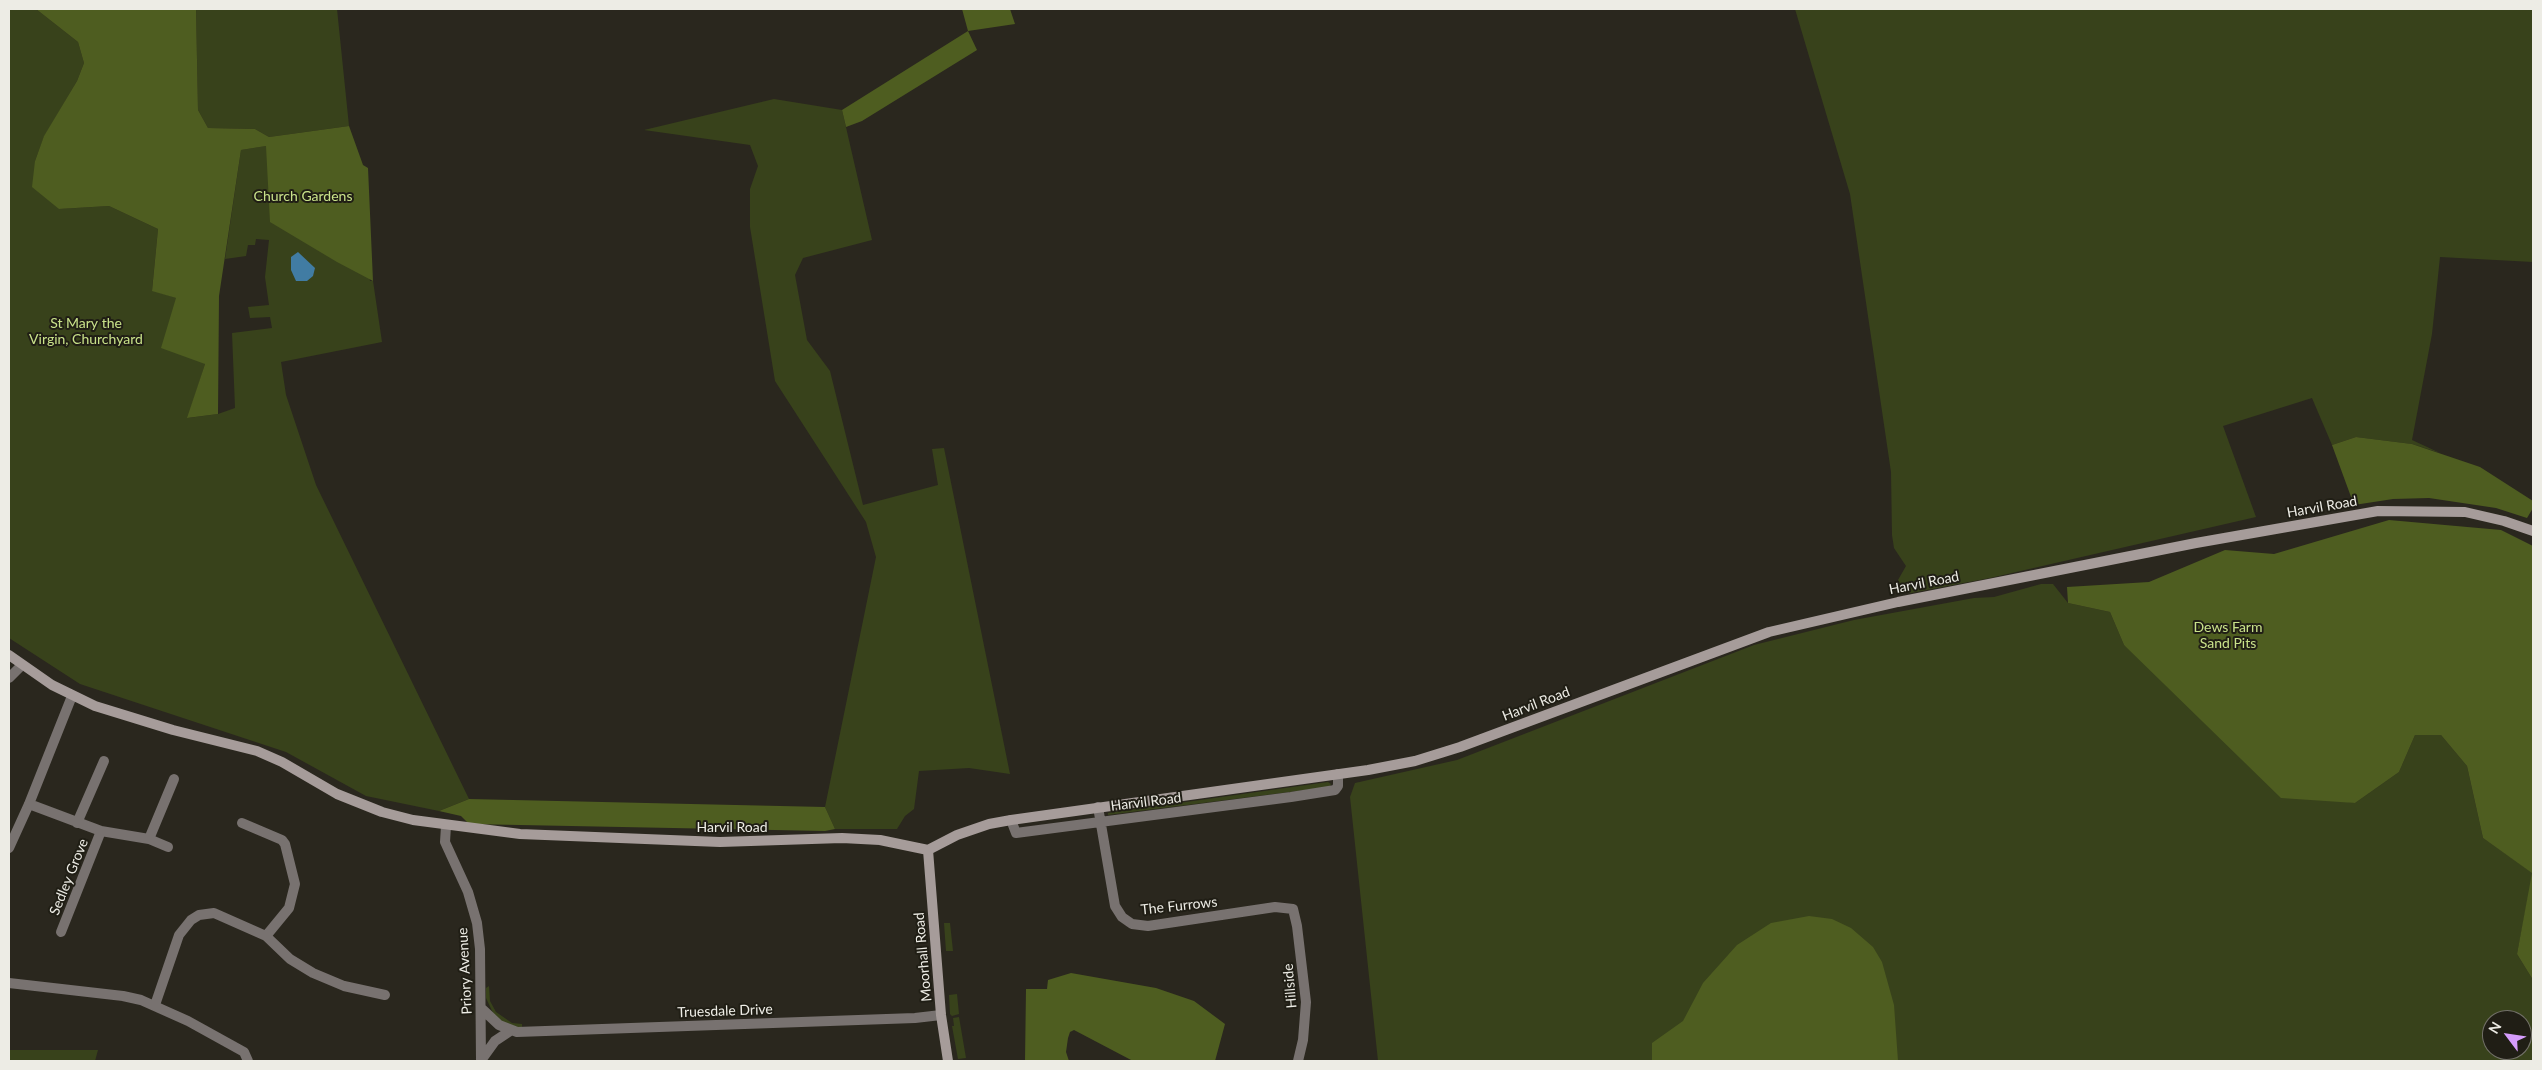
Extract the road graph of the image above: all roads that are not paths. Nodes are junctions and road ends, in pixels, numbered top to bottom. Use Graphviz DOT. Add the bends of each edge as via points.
graph roads {
  1 [pos="2533,530"];
  2 [pos="9,655"];
  3 [pos="22,665"];
  4 [pos="9,678"];
  5 [pos="72,696"];
  6 [pos="104,761"];
  7 [pos="1338,774"];
  8 [pos="174,779"];
  9 [pos="29,804"];
  10 [pos="1098,807"];
  11 [pos="1011,820"];
  12 [pos="1101,822"];
  13 [pos="77,823"];
  14 [pos="242,823"];
  15 [pos="446,826"];
  16 [pos="101,831"];
  17 [pos="149,839"];
  18 [pos="168,847"];
  19 [pos="9,848"];
  20 [pos="928,850"];
  21 [pos="1293,909"];
  22 [pos="61,932"];
  23 [pos="266,936"];
  24 [pos="9,984"];
  25 [pos="385,995"];
  26 [pos="155,1005"];
  27 [pos="481,1008"];
  28 [pos="942,1015"];
  29 [pos="510,1031"];
  30 [pos="481,1060"];
  31 [pos="248,1061"];
  32 [pos="948,1061"];
  33 [pos="1298,1061"];
  1 -- 7 [label="street, Harvil Road" via="2464,512 2378,511 1908,600 1770,632 1415,761"];
  2 -- 3 [label="street, Harvil Road"];
  3 -- 4 [label="street"];
  3 -- 5 [label="street, Harvil Road"];
  5 -- 9 [label="street"];
  5 -- 15 [label="street, Harvil Road" via="124,716 257,751 360,804"];
  6 -- 13 [label="street, Sedley Grove"];
  7 -- 10 [label="street, Harvil Road"];
  7 -- 12 [label="street, Harvil Road" via="1338,786 1331,792"];
  8 -- 17 [label="street"];
  9 -- 13 [label="street, Sedley Grove"];
  9 -- 19 [label="street"];
  10 -- 11 [label="street, Harvil Road"];
  10 -- 12 [label="street, The Furrows"];
  11 -- 12 [label="street, Harvil Road" via="1016,833"];
  11 -- 20 [label="street, Harvil Road" via="957,835"];
  12 -- 21 [label="street, The Furrows" via="1115,906 1132,924 1148,926 1275,907"];
  13 -- 16 [label="street, Sedley Grove"];
  14 -- 23 [label="street" via="282,840 295,884 289,908"];
  15 -- 20 [label="street, Harvil Road" via="520,834 718,842 852,838"];
  15 -- 27 [label="street, Priory Avenue" via="446,842 468,892 477,923"];
  16 -- 17 [label="street, Sedley Grove"];
  16 -- 22 [label="street, Sedley Grove"];
  17 -- 18 [label="street, Sedley Grove"];
  20 -- 28 [label="street, Moorhall Road"];
  21 -- 33 [label="street, Hillside" via="1306,1002"];
  23 -- 25 [label="street" via="290,959 313,973 344,986"];
  23 -- 26 [label="street" via="214,913 191,920 179,935"];
  24 -- 26 [label="street" via="123,996"];
  26 -- 31 [label="street" via="244,1052"];
  27 -- 29 [label="street"];
  27 -- 30 [label="street, Priory Avenue"];
  28 -- 29 [label="street, Truesdale Drive" via="876,1020"];
  28 -- 32 [label="street, Moorhall Road"];
  29 -- 30 [label="street" via="495,1041"];
}
